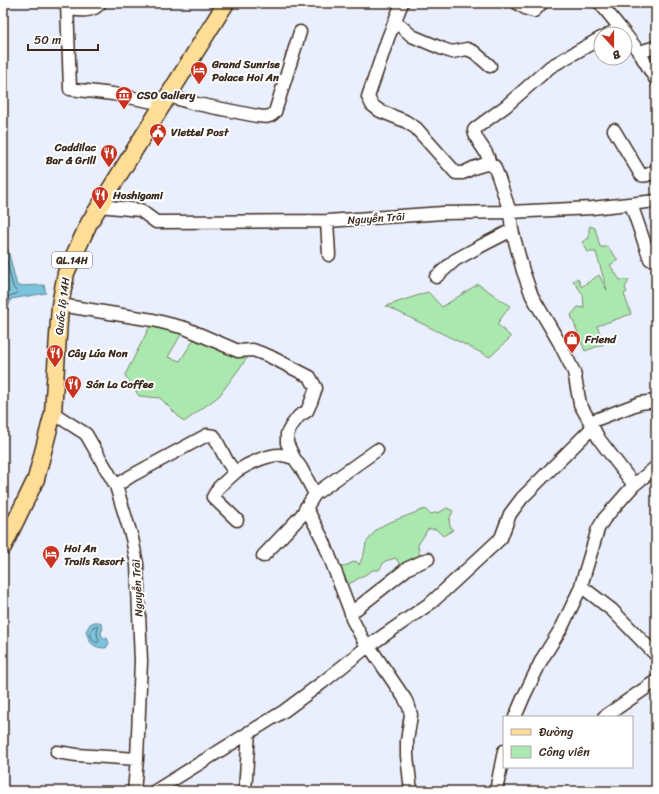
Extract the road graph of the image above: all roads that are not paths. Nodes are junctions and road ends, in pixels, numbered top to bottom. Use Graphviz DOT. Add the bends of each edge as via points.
graph roads {
  1 [pos="100,3"];
  2 [pos="226,3"];
  3 [pos="402,3"];
  4 [pos="517,3"];
  5 [pos="542,3"];
  6 [pos="600,3"];
  7 [pos="67,6"];
  8 [pos="395,21"];
  9 [pos="618,26"];
  10 [pos="300,32"];
  11 [pos="593,43"];
  12 [pos="633,44"];
  13 [pos="656,46"];
  14 [pos="639,52"];
  15 [pos="490,66"];
  16 [pos="656,80"];
  17 [pos="166,100"];
  18 [pos="614,130"];
  19 [pos="490,165"];
  20 [pos="656,170"];
  21 [pos="656,201"];
  22 [pos="630,204"];
  23 [pos="99,206"];
  24 [pos="510,212"];
  25 [pos="327,221"];
  26 [pos="512,230"];
  27 [pos="329,255"];
  28 [pos="650,258"];
  29 [pos="436,277"];
  30 [pos="60,305"];
  31 [pos="656,400"];
  32 [pos="53,413"];
  33 [pos="592,425"];
  34 [pos="377,450"];
  35 [pos="294,458"];
  36 [pos="656,467"];
  37 [pos="237,471"];
  38 [pos="634,485"];
  39 [pos="116,486"];
  40 [pos="315,494"];
  41 [pos="306,507"];
  42 [pos="237,520"];
  43 [pos="3,547"];
  44 [pos="262,556"];
  45 [pos="428,559"];
  46 [pos="581,586"];
  47 [pos="351,613"];
  48 [pos="368,647"];
  49 [pos="656,655"];
  50 [pos="656,681"];
  51 [pos="515,716"];
  52 [pos="605,716"];
  53 [pos="249,732"];
  54 [pos="57,752"];
  55 [pos="503,756"];
  56 [pos="137,759"];
  57 [pos="134,791"];
  58 [pos="155,791"];
  59 [pos="245,791"];
  60 [pos="411,791"];
  61 [pos="496,791"];
  1 -- 7 [label="street" via="91,10"];
  2 -- 17 [label="main road, Quốc lộ 14H / QL.14H"];
  3 -- 8 [label="street"];
  4 -- 5 [label="street" via="534,11"];
  6 -- 9 [label="street"];
  7 -- 17 [label="street" via="70,89"];
  8 -- 15 [label="street" via="412,36 452,52 468,49"];
  8 -- 19 [label="street" via="368,97 372,105 416,128 456,174"];
  10 -- 17 [label="street" via="275,112 270,116"];
  11 -- 19 [label="street" via="550,67 474,130"];
  12 -- 14 [label="street"];
  13 -- 14 [label="street"];
  14 -- 16 [label="street"];
  17 -- 23 [label="main road, Quốc lộ 14H / QL.14H"];
  18 -- 20 [label="street" via="641,175 648,175"];
  19 -- 24 [label="street" via="494,166"];
  21 -- 22 [label="street, Nguyễn Trãi"];
  22 -- 24 [label="street, Nguyễn Trãi"];
  22 -- 28 [label="street"];
  23 -- 25 [label="street, Nguyễn Trãi" via="140,210 156,222"];
  23 -- 30 [label="main road, Quốc lộ 14H / QL.14H" via="66,273"];
  24 -- 25 [label="street, Nguyễn Trãi" via="443,213"];
  24 -- 26 [label="street"];
  25 -- 27 [label="street"];
  26 -- 29 [label="street" via="455,260"];
  26 -- 33 [label="street" via="532,296 574,372 580,404"];
  30 -- 32 [label="main road, Quốc lộ 14H / QL.14H"];
  30 -- 35 [label="street" via="153,320 185,328 238,350 253,350 264,354 310,377 316,388 311,402 287,434 287,443"];
  31 -- 33 [label="street" via="640,403"];
  32 -- 39 [label="street, Nguyễn Trãi" via="86,434"];
  32 -- 43 [label="main road, Quốc lộ 14H / QL.14H" via="36,479"];
  33 -- 38 [label="street"];
  33 -- 48 [label="street" via="522,498 510,514 501,538 432,602"];
  34 -- 40 [label="street"];
  35 -- 37 [label="street" via="269,456"];
  35 -- 40 [label="street"];
  36 -- 38 [label="street"];
  37 -- 39 [label="street" via="234,471 227,461 214,436 207,435"];
  37 -- 42 [label="street" via="219,487 213,497"];
  38 -- 46 [label="street" via="604,519 598,530"];
  39 -- 56 [label="street, Nguyễn Trãi" via="137,564 141,661"];
  40 -- 41 [label="street"];
  41 -- 44 [label="street"];
  41 -- 47 [label="street" via="324,542"];
  45 -- 47 [label="street" via="408,568"];
  46 -- 49 [label="street" via="612,610"];
  46 -- 51 [label="street"];
  47 -- 48 [label="street"];
  48 -- 53 [label="street" via="284,711"];
  48 -- 60 [label="street" via="406,699 409,707 411,715 407,756"];
  50 -- 52 [label="street"];
  53 -- 58 [label="street"];
  53 -- 59 [label="street"];
  54 -- 56 [label="street"];
  55 -- 61 [label="street"];
  56 -- 57 [label="street, Nguyễn Trãi"];
}
